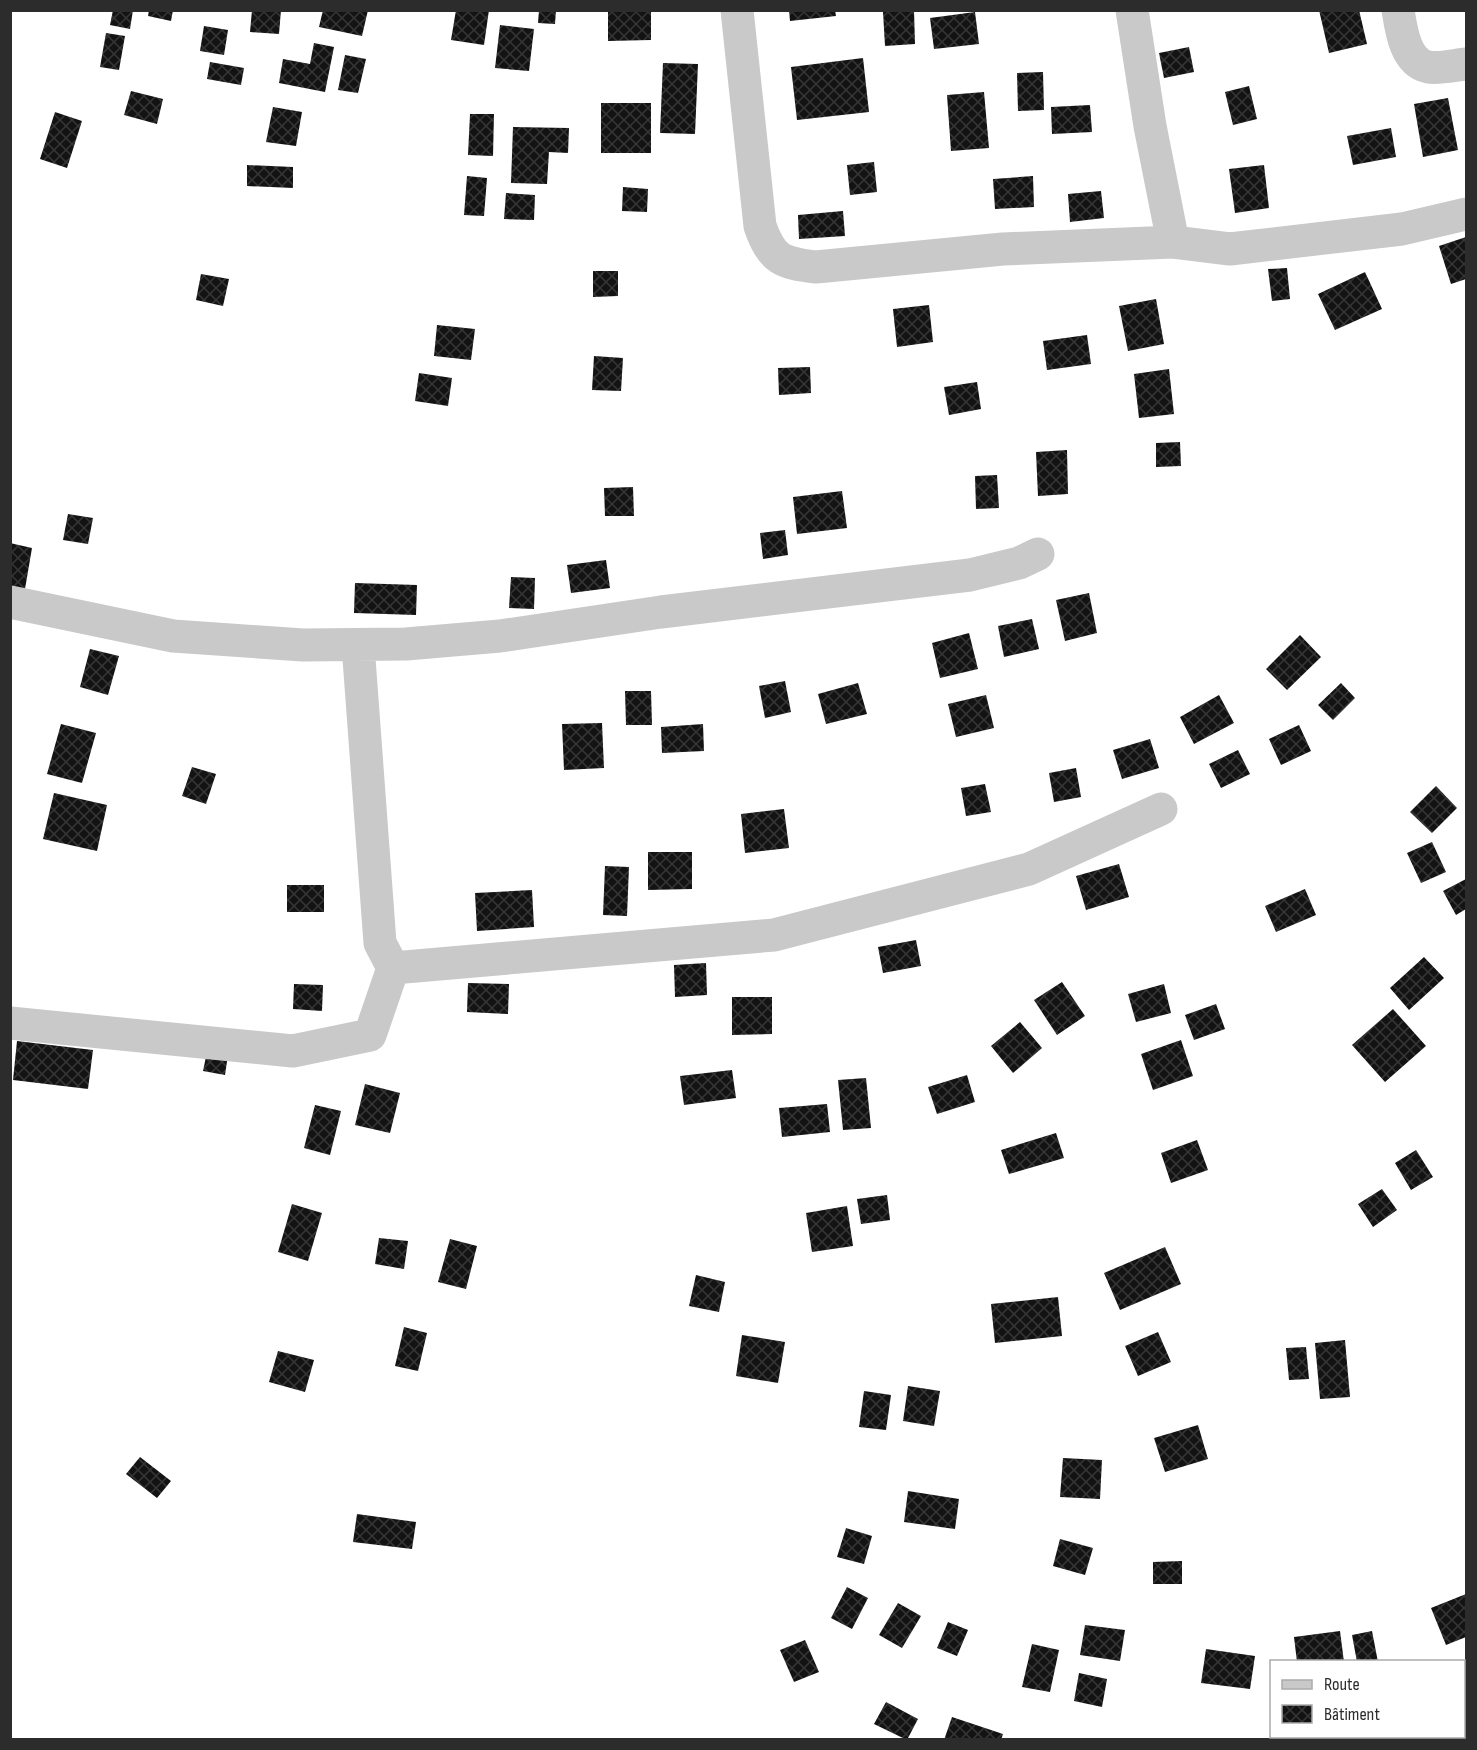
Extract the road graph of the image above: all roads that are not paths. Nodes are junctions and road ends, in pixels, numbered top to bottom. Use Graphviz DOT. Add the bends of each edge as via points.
graph roads {
  1 [pos="737,10"];
  2 [pos="1132,10"];
  3 [pos="1398,10"];
  4 [pos="1467,64"];
  5 [pos="1467,214"];
  6 [pos="1173,242"];
  7 [pos="1038,554"];
  8 [pos="10,602"];
  9 [pos="358,645"];
  10 [pos="1161,809"];
  11 [pos="393,968"];
  12 [pos="10,1023"];
  1 -- 6 [label="street" via="760,226 767,247 788,264 816,267 1003,249"];
  2 -- 6 [label="street"];
  3 -- 4 [label="street" via="1403,37 1414,59 1427,67"];
  5 -- 6 [label="street" via="1402,229 1230,249"];
  7 -- 9 [label="street" via="970,575 661,612 500,636"];
  8 -- 9 [label="street" via="173,636"];
  9 -- 11 [label="street" via="380,943"];
  10 -- 11 [label="street" via="1029,869 774,935"];
  11 -- 12 [label="street" via="370,1035 293,1051"];
}
